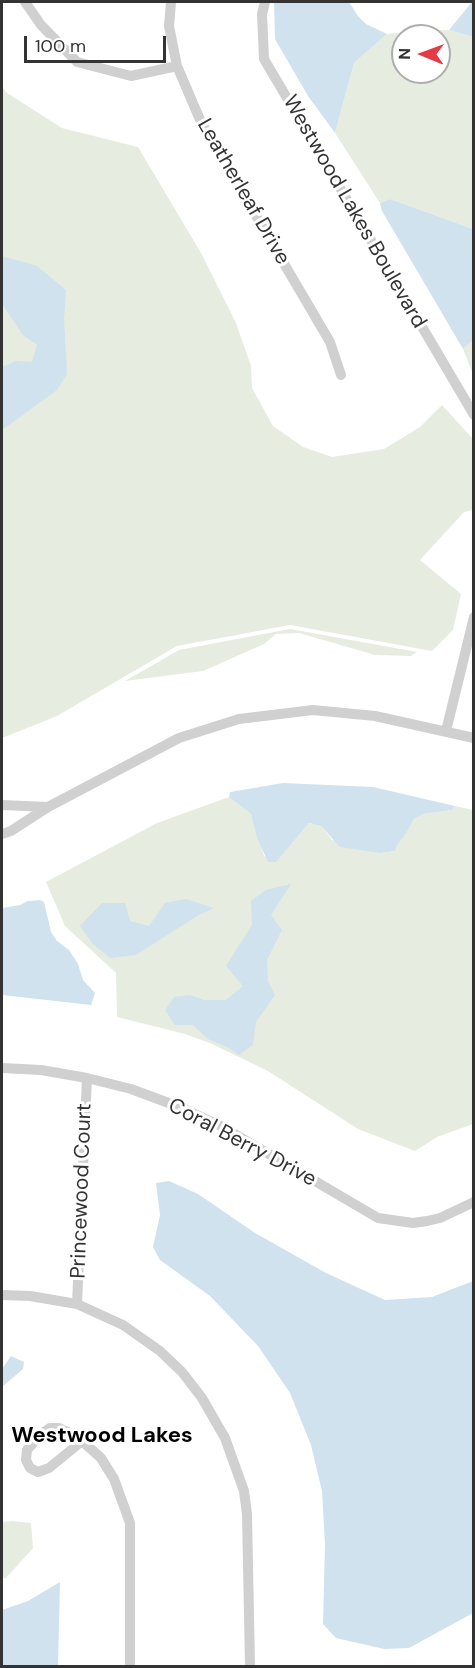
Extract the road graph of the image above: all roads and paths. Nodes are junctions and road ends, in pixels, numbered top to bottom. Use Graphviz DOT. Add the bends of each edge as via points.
graph roads {
  1 [pos="25,2"];
  2 [pos="171,2"];
  3 [pos="265,2"];
  4 [pos="177,66"];
  5 [pos="341,375"];
  6 [pos="474,415"];
  7 [pos="474,617"];
  8 [pos="446,731"];
  9 [pos="474,738"];
  10 [pos="2,805"];
  11 [pos="48,807"];
  12 [pos="2,834"];
  13 [pos="2,1068"];
  14 [pos="87,1078"];
  15 [pos="474,1202"];
  16 [pos="2,1295"];
  17 [pos="77,1304"];
  18 [pos="82,1441"];
  19 [pos="130,1666"];
  20 [pos="250,1666"];
  1 -- 4 [label="street" via="77,62 130,76"];
  2 -- 4 [label="street, Leatherleaf Drive" via="169,26"];
  3 -- 6 [label="street, Westwood Lakes Boulevard" via="264,58"];
  4 -- 5 [label="street, Leatherleaf Drive" via="201,122 330,342"];
  7 -- 8 [label="street"];
  8 -- 9 [label="street"];
  8 -- 11 [label="street" via="375,716 313,710 239,719 179,738"];
  10 -- 11 [label="street"];
  11 -- 12 [label="street"];
  13 -- 14 [label="street, Coral Berry Drive"];
  14 -- 15 [label="street, Coral Berry Drive" via="131,1089 220,1126 378,1218 427,1221"];
  14 -- 17 [label="street, Princewood Court"];
  16 -- 17 [label="street"];
  17 -- 20 [label="street" via="123,1325 160,1351 202,1398 225,1438 244,1491 247,1514"];
  18 -- 18 [label="street" via="59,1428 50,1428 27,1450 26,1460 38,1472 49,1468"];
  18 -- 19 [label="street" via="101,1458 114,1479 130,1523"];
}
